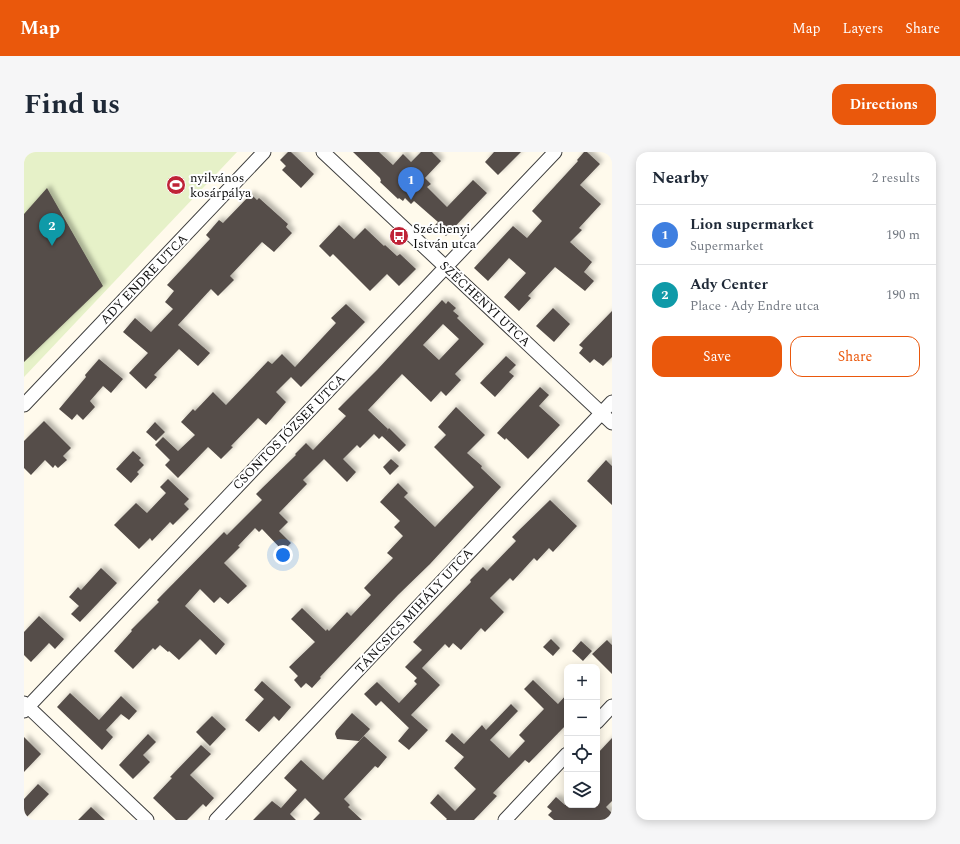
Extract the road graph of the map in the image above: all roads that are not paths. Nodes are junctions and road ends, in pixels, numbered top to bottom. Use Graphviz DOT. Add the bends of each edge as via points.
graph roads {
  1 [pos="264,152"];
  2 [pos="323,152"];
  3 [pos="555,152"];
  4 [pos="446,267"];
  5 [pos="612,402"];
  6 [pos="24,405"];
  7 [pos="601,413"];
  8 [pos="612,423"];
  9 [pos="612,706"];
  10 [pos="25,707"];
  11 [pos="600,719"];
  12 [pos="564,757"];
  13 [pos="147,820"];
  14 [pos="216,820"];
  15 [pos="505,820"];
  1 -- 6 [label="street, ADY ENDRE UTCA"];
  2 -- 4 [label="street, SZÉCHENYI UTCA"];
  3 -- 4 [label="street, CSONTOS JÓZSEF UTCA"];
  4 -- 7 [label="street, SZÉCHENYI UTCA"];
  4 -- 10 [label="street, CSONTOS JÓZSEF UTCA"];
  5 -- 7 [label="street, TÁNCSICS MIHÁLY UTCA"];
  7 -- 8 [label="street, SZÉCHENYI UTCA"];
  7 -- 14 [label="street, TÁNCSICS MIHÁLY UTCA"];
  9 -- 11 [label="street"];
  10 -- 13 [label="street"];
  12 -- 15 [label="street"];
}
